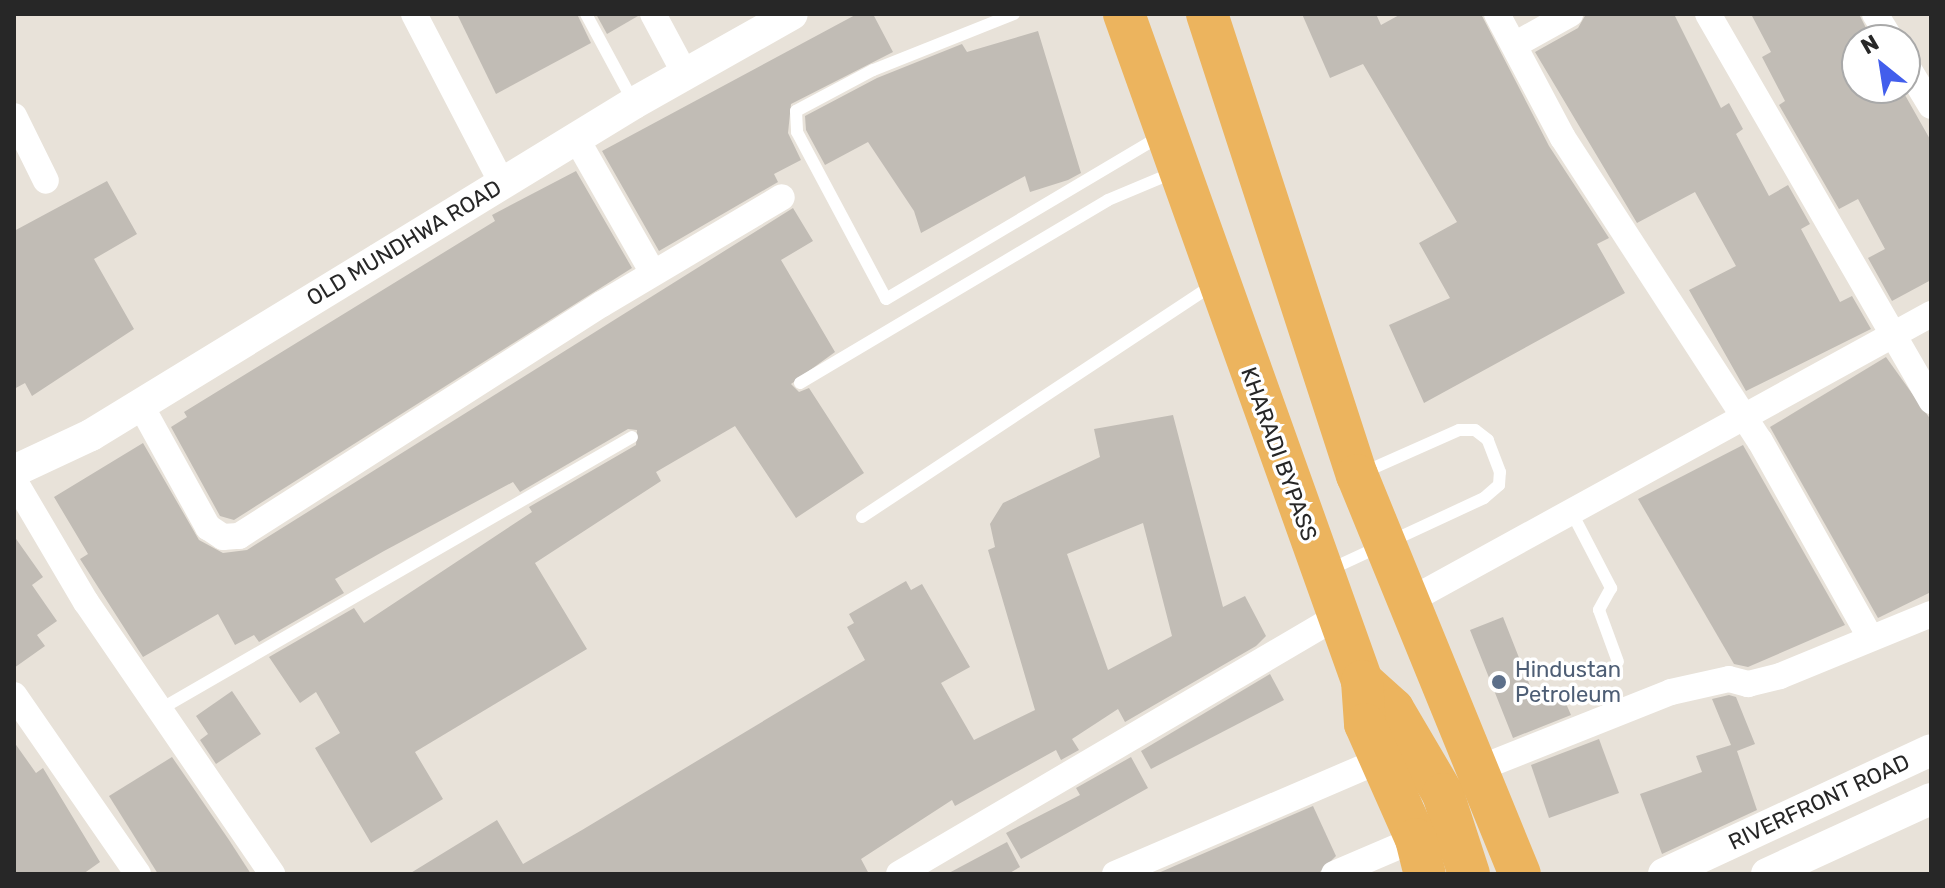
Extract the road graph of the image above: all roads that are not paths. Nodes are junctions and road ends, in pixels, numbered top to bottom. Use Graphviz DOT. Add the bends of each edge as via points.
graph roads {
  1 [pos="414,14"];
  2 [pos="586,14"];
  3 [pos="653,14"];
  4 [pos="1014,14"];
  5 [pos="1124,14"];
  6 [pos="1207,14"];
  7 [pos="1497,14"];
  8 [pos="1570,14"];
  9 [pos="1708,14"];
  10 [pos="787,15"];
  11 [pos="1516,44"];
  12 [pos="685,74"];
  13 [pos="634,103"];
  14 [pos="14,116"];
  15 [pos="576,138"];
  16 [pos="1171,152"];
  17 [pos="46,181"];
  18 [pos="502,183"];
  19 [pos="782,197"];
  20 [pos="653,273"];
  21 [pos="1216,283"];
  22 [pos="1931,314"];
  23 [pos="1896,334"];
  24 [pos="800,383"];
  25 [pos="1931,401"];
  26 [pos="140,404"];
  27 [pos="1746,418"];
  28 [pos="632,437"];
  29 [pos="14,471"];
  30 [pos="1357,475"];
  31 [pos="14,480"];
  32 [pos="1572,513"];
  33 [pos="862,517"];
  34 [pos="1384,547"];
  35 [pos="1322,572"];
  36 [pos="1409,601"];
  37 [pos="1931,614"];
  38 [pos="1338,616"];
  39 [pos="1869,635"];
  40 [pos="1618,662"];
  41 [pos="1362,681"];
  42 [pos="14,695"];
  43 [pos="159,710"];
  44 [pos="1931,750"];
  45 [pos="1381,760"];
  46 [pos="1475,770"];
  47 [pos="1931,799"];
  48 [pos="1401,860"];
  49 [pos="138,874"];
  50 [pos="272,874"];
  51 [pos="899,874"];
  52 [pos="1115,874"];
  53 [pos="1334,874"];
  54 [pos="1469,874"];
  55 [pos="1520,874"];
  56 [pos="1664,874"];
  57 [pos="1767,874"];
  1 -- 18 [label="street"];
  2 -- 13 [label="lane"];
  3 -- 12 [label="street"];
  4 -- 16 [label="lane" via="873,70 796,111 797,132 886,299"];
  5 -- 16 [label="highway, KHARADI BYPASS"];
  6 -- 30 [label="highway"];
  7 -- 11 [label="street"];
  8 -- 11 [label="street"];
  9 -- 23 [label="street"];
  10 -- 12 [label="street, OLD MUNDHWA ROAD"];
  11 -- 27 [label="street" via="1563,138"];
  12 -- 13 [label="street, OLD MUNDHWA ROAD"];
  13 -- 15 [label="street, OLD MUNDHWA ROAD"];
  14 -- 17 [label="street"];
  15 -- 18 [label="street, OLD MUNDHWA ROAD"];
  15 -- 20 [label="street"];
  16 -- 21 [label="highway, KHARADI BYPASS"];
  16 -- 24 [label="lane" via="1108,200"];
  18 -- 26 [label="street, OLD MUNDHWA ROAD"];
  19 -- 20 [label="street"];
  20 -- 26 [label="street" via="239,536 223,537 208,527"];
  21 -- 33 [label="lane"];
  21 -- 35 [label="highway, KHARADI BYPASS"];
  22 -- 23 [label="street"];
  23 -- 25 [label="street"];
  23 -- 27 [label="street"];
  26 -- 29 [label="street, OLD MUNDHWA ROAD"];
  27 -- 32 [label="street"];
  27 -- 39 [label="street"];
  28 -- 43 [label="lane"];
  30 -- 34 [label="highway"];
  30 -- 34 [label="lane" via="1459,430 1475,430 1496,455 1499,485 1484,498"];
  31 -- 43 [label="street"];
  32 -- 36 [label="street"];
  32 -- 40 [label="lane" via="1611,588 1599,610"];
  34 -- 35 [label="lane"];
  34 -- 36 [label="highway"];
  35 -- 38 [label="highway, KHARADI BYPASS"];
  36 -- 46 [label="highway"];
  37 -- 39 [label="street"];
  38 -- 41 [label="highway, KHARADI BYPASS"];
  38 -- 51 [label="street"];
  39 -- 46 [label="street" via="1780,676 1748,684 1729,679 1671,692"];
  41 -- 45 [label="highway" via="1365,724"];
  41 -- 54 [label="highway, KHARADI BYPASS" via="1393,709 1443,794"];
  42 -- 49 [label="street"];
  43 -- 50 [label="street"];
  44 -- 56 [label="street, RIVERFRONT ROAD"];
  45 -- 48 [label="highway"];
  45 -- 52 [label="street"];
  46 -- 55 [label="highway"];
  47 -- 57 [label="street, RIVERFRONT ROAD"];
  48 -- 53 [label="street"];
}
